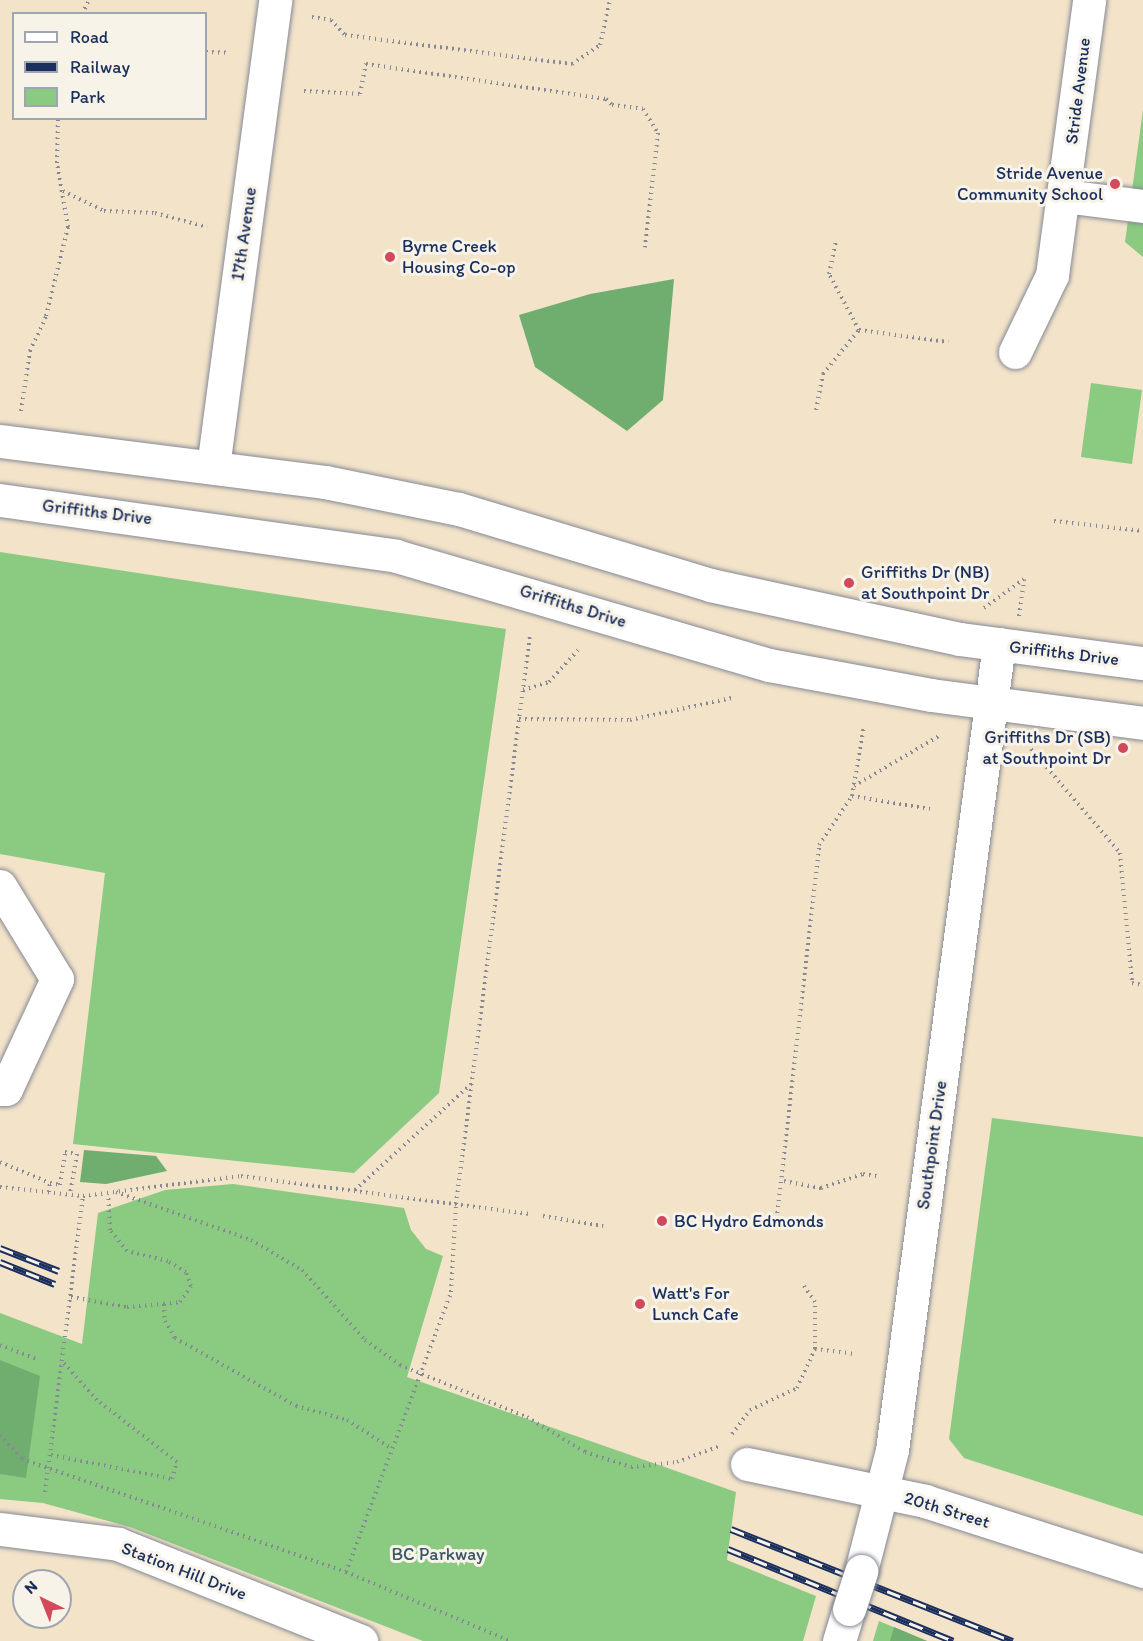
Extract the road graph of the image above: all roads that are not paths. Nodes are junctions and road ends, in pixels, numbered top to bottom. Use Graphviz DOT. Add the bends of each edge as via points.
graph roads {
  1 [pos="276,0"];
  2 [pos="1089,0"];
  3 [pos="1064,196"];
  4 [pos="1143,206"];
  5 [pos="1015,352"];
  6 [pos="10,429"];
  7 [pos="213,467"];
  8 [pos="0,500"];
  9 [pos="999,644"];
  10 [pos="1143,663"];
  11 [pos="991,703"];
  12 [pos="1143,723"];
  13 [pos="0,886"];
  14 [pos="0,1089"];
  15 [pos="747,1464"];
  16 [pos="883,1491"];
  17 [pos="0,1529"];
  18 [pos="1143,1571"];
  19 [pos="361,1641"];
  20 [pos="839,1641"];
  1 -- 7 [label="street, 17th Avenue"];
  2 -- 3 [label="street, Stride Avenue"];
  3 -- 4 [label="street"];
  3 -- 5 [label="street, Stride Avenue" via="1052,275"];
  6 -- 7 [label="street, Griffiths Drive"];
  7 -- 9 [label="street, Griffiths Drive" via="325,482 459,509 710,585"];
  8 -- 11 [label="street, Griffiths Drive" via="396,556 769,665"];
  9 -- 10 [label="street, Griffiths Drive"];
  9 -- 11 [label="street, Southpoint Drive"];
  11 -- 12 [label="street, Griffiths Drive"];
  11 -- 16 [label="street, Southpoint Drive"];
  13 -- 14 [label="street" via="57,979 6,1089"];
  15 -- 16 [label="street, 20th Street"];
  16 -- 18 [label="street, 20th Street"];
  16 -- 20 [label="street, Southpoint Drive, bridge"];
  17 -- 19 [label="street, Station Hill Drive" via="118,1544"];
}
